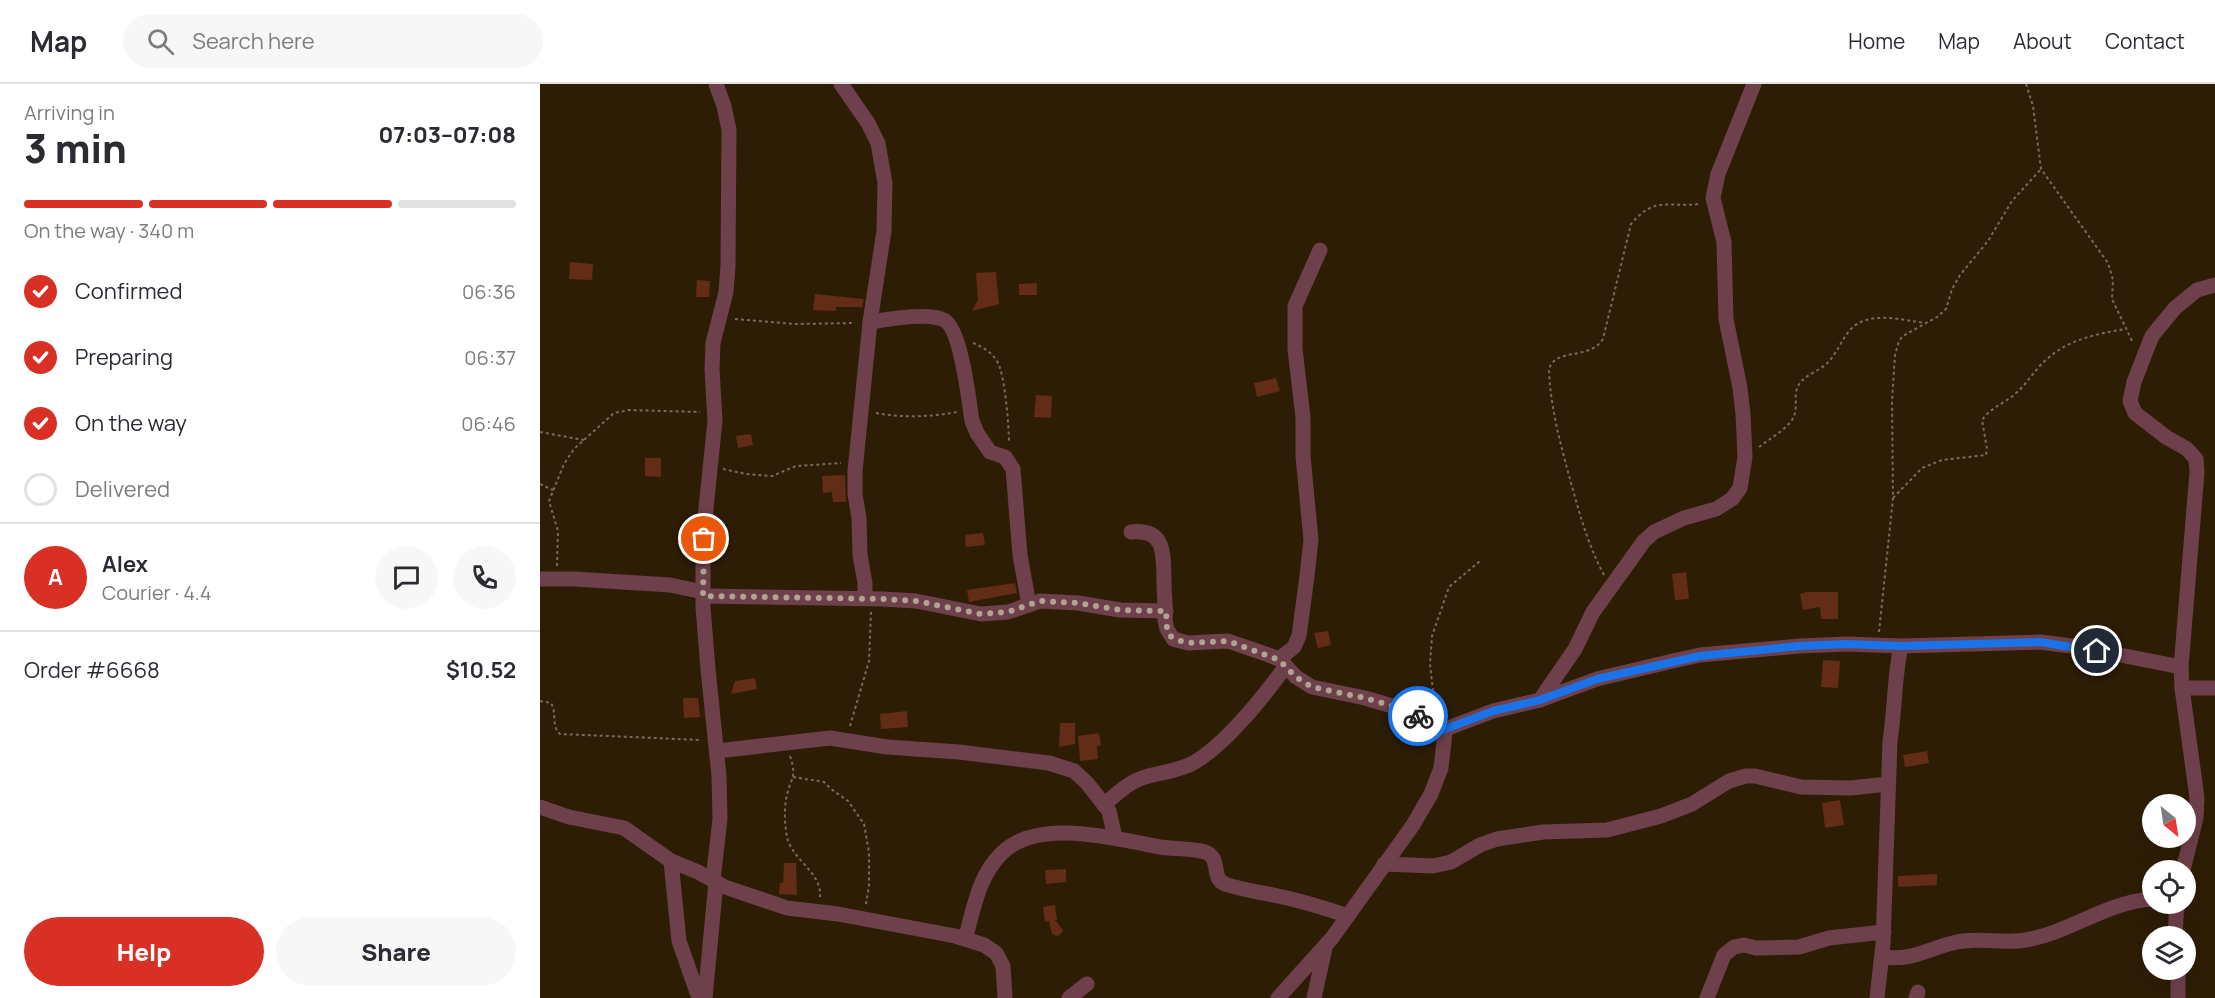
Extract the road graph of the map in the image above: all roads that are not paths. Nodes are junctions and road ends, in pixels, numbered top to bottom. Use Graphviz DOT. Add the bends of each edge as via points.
graph roads {
  1 [pos="716,84"];
  2 [pos="840,84"];
  3 [pos="1754,84"];
  4 [pos="1320,250"];
  5 [pos="2215,285"];
  6 [pos="870,322"];
  7 [pos="1131,532"];
  8 [pos="548,579"];
  9 [pos="703,594"];
  10 [pos="868,598"];
  11 [pos="1029,605"];
  12 [pos="1166,611"];
  13 [pos="1901,646"];
  14 [pos="1282,663"];
  15 [pos="2181,667"];
  16 [pos="2182,688"];
  17 [pos="2215,688"];
  18 [pos="1540,700"];
  19 [pos="1440,727"];
  20 [pos="716,745"];
  21 [pos="1888,784"];
  22 [pos="1104,805"];
  23 [pos="540,807"];
  24 [pos="1115,838"];
  25 [pos="2186,860"];
  26 [pos="671,861"];
  27 [pos="1384,864"];
  28 [pos="714,881"];
  29 [pos="2142,900"];
  30 [pos="1348,916"];
  31 [pos="1884,932"];
  32 [pos="965,939"];
  33 [pos="1326,946"];
  34 [pos="1882,957"];
  35 [pos="2178,980"];
  36 [pos="1087,984"];
  37 [pos="699,998"];
  38 [pos="705,998"];
  39 [pos="1005,998"];
  40 [pos="1069,998"];
  41 [pos="1278,998"];
  42 [pos="1314,998"];
  43 [pos="1707,998"];
  44 [pos="1877,998"];
  45 [pos="2178,998"];
  1 -- 9 [label="street" via="729,130 728,266 726,292 713,343 715,413 705,518"];
  2 -- 6 [label="street" via="878,143 885,183 884,231"];
  3 -- 18 [label="street" via="1718,174 1713,198 1724,242 1726,319 1740,388 1745,457 1740,488 1732,499 1716,509 1684,518 1644,541 1593,612 1570,658"];
  4 -- 14 [label="street" via="1295,306 1295,350 1311,540 1299,636"];
  5 -- 15 [label="street" via="2197,290 2175,308 2152,336 2130,400 2135,413 2196,459"];
  6 -- 10 [label="street" via="855,494"];
  6 -- 11 [label="street" via="912,317 947,321 958,344 972,422 990,452 1005,457 1012,469"];
  7 -- 12 [label="street" via="1151,535 1163,548"];
  8 -- 9 [label="street" via="670,585"];
  9 -- 10 [label="street"];
  9 -- 20 [label="street"];
  10 -- 11 [label="street" via="916,601 981,614 1008,612"];
  11 -- 12 [label="street" via="1055,601 1120,610"];
  12 -- 14 [label="street" via="1167,629 1177,640 1228,641"];
  13 -- 15 [label="street" via="2040,642"];
  13 -- 18 [label="street" via="1799,646 1700,656 1597,679"];
  13 -- 21 [label="street"];
  14 -- 19 [label="street" via="1312,687 1377,701"];
  14 -- 22 [label="street" via="1252,709 1194,763 1142,778"];
  15 -- 16 [label="street"];
  16 -- 17 [label="street"];
  16 -- 25 [label="street" via="2197,798"];
  18 -- 19 [label="street"];
  19 -- 27 [label="street" via="1446,741 1431,794"];
  20 -- 22 [label="street" via="830,738 1049,762 1074,771"];
  20 -- 28 [label="street" via="720,819"];
  21 -- 27 [label="street" via="1801,787 1746,776 1729,781 1692,804 1607,830 1543,832 1497,839 1451,862 1433,866"];
  21 -- 31 [label="street"];
  22 -- 24 [label="street"];
  23 -- 26 [label="street" via="587,822 624,828"];
  24 -- 30 [label="street" via="1203,852 1213,858 1221,882"];
  24 -- 32 [label="street" via="1059,833 1028,838 1004,850 981,883"];
  26 -- 28 [label="street"];
  26 -- 37 [label="street" via="679,941"];
  27 -- 30 [label="street"];
  28 -- 32 [label="street" via="787,908 864,918"];
  28 -- 38 [label="street"];
  29 -- 34 [label="street" via="2118,904 2027,940 1964,940 1921,955"];
  30 -- 33 [label="street"];
  31 -- 34 [label="street"];
  31 -- 43 [label="street" via="1829,938 1798,947 1734,947 1724,955"];
  32 -- 39 [label="street" via="996,953 1003,966"];
  33 -- 41 [label="street"];
  33 -- 42 [label="street"];
  34 -- 44 [label="street"];
  35 -- 45 [label="street"];
  36 -- 40 [label="street"];
}
